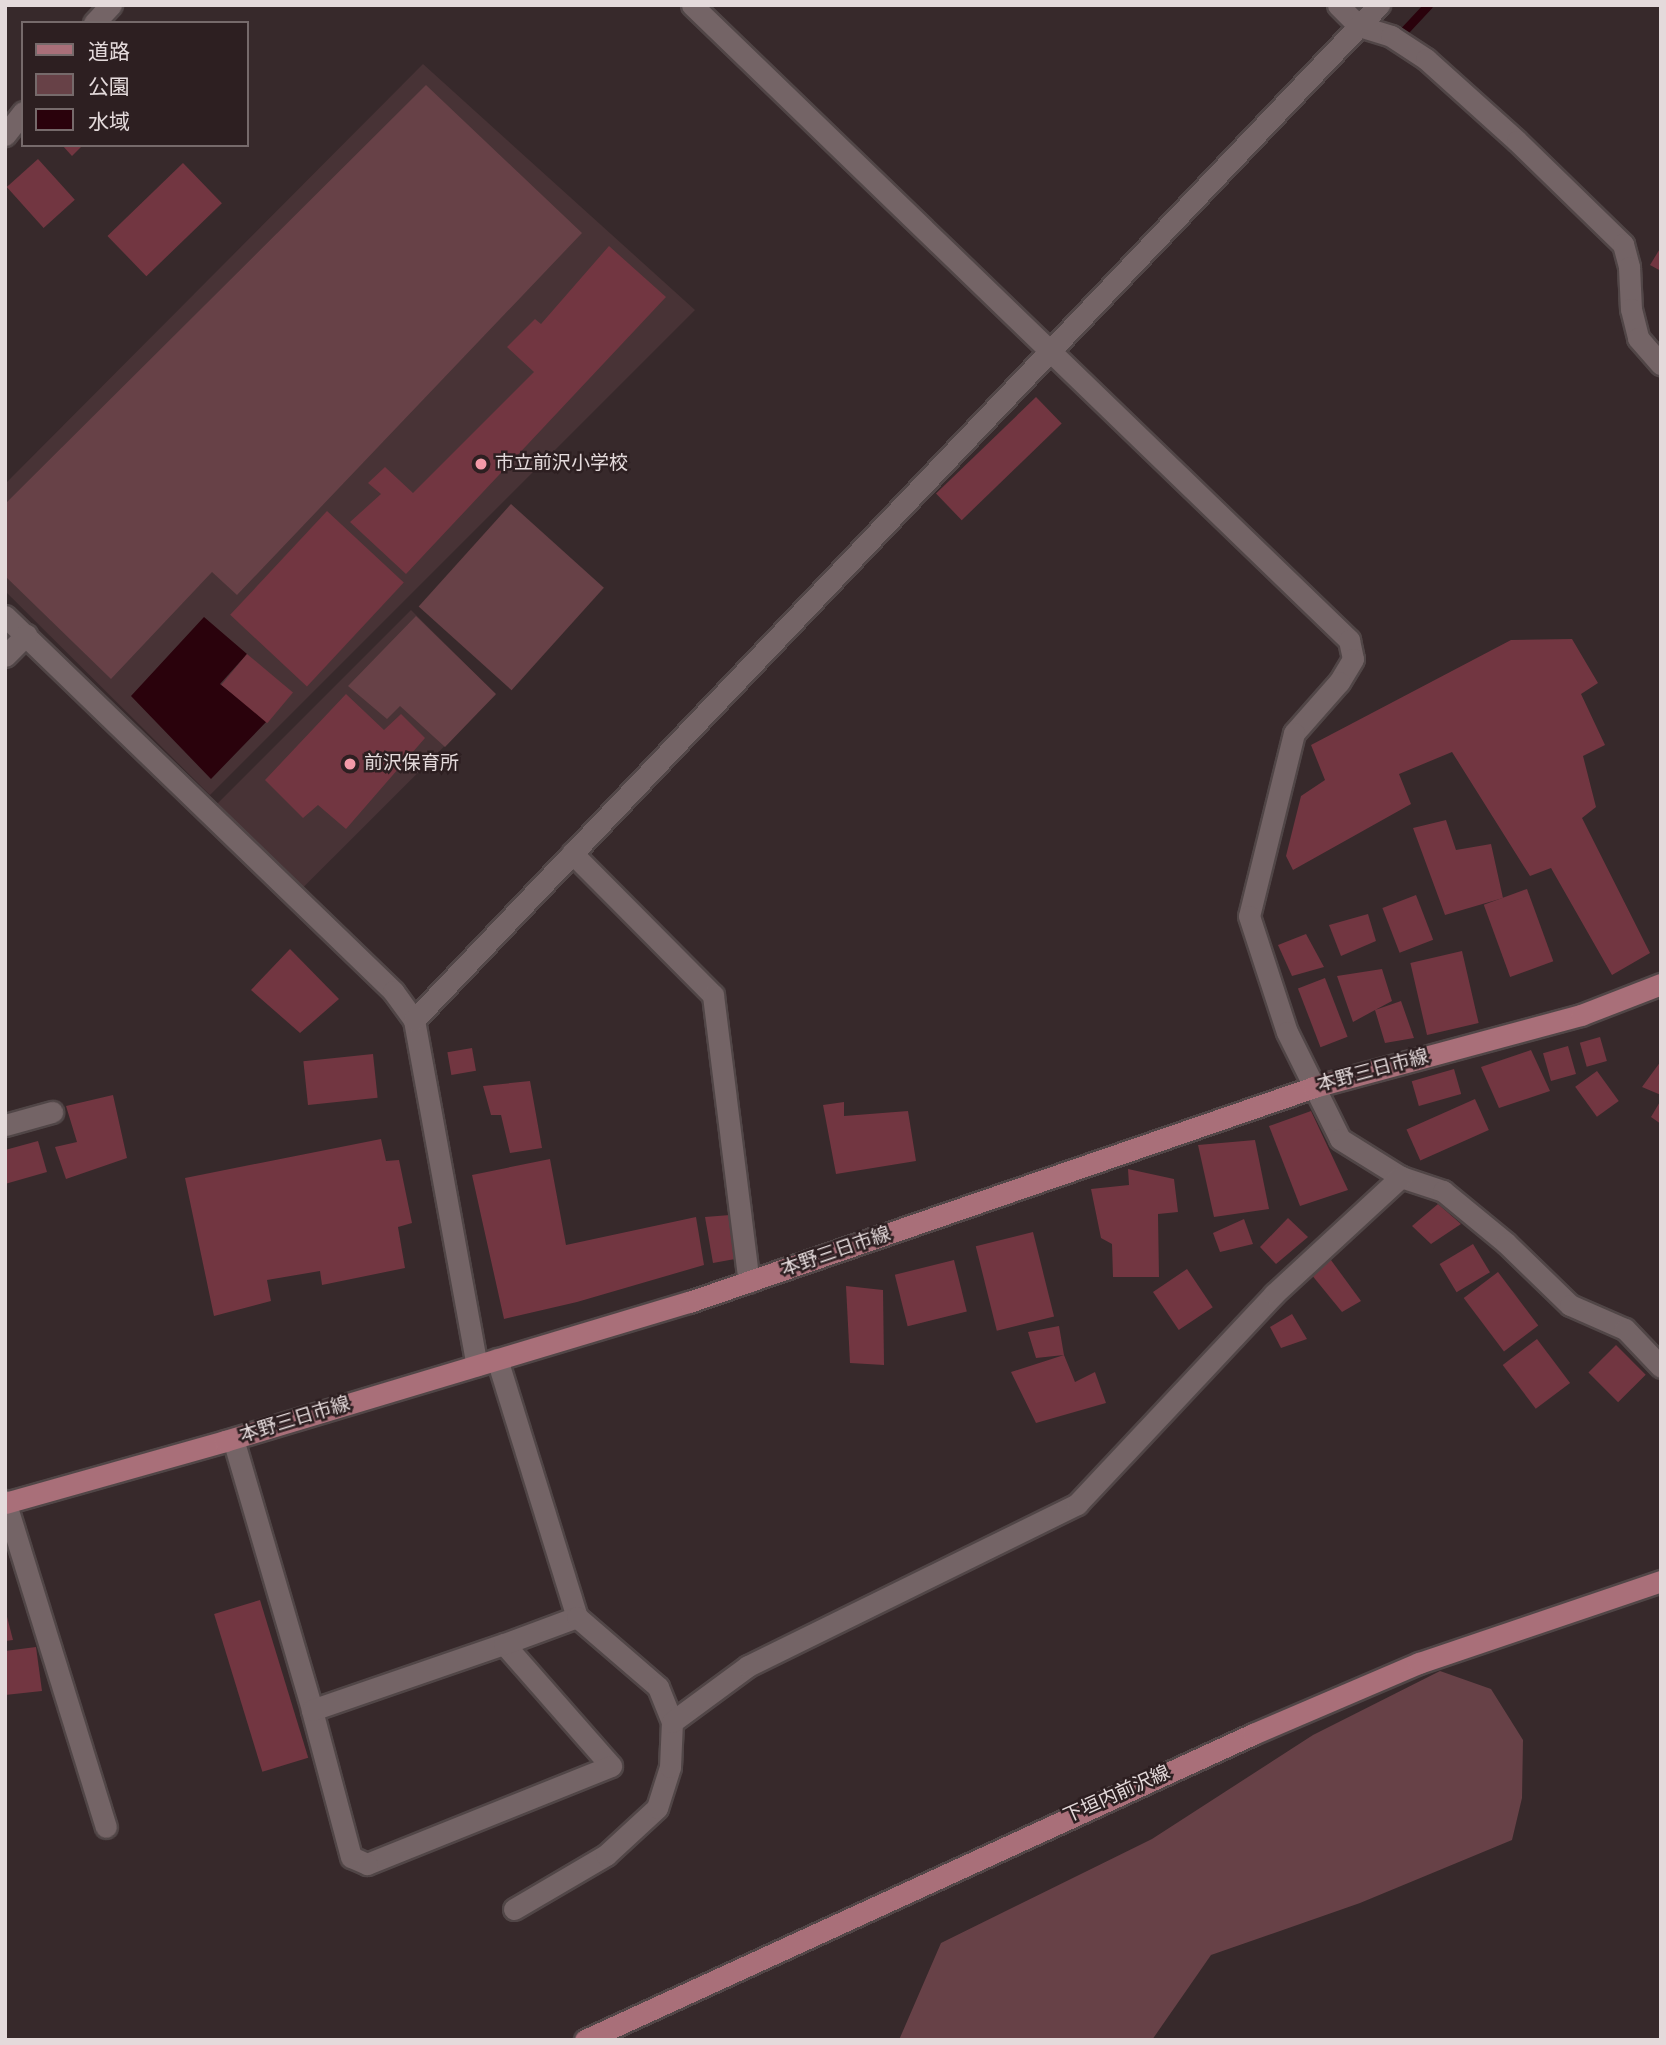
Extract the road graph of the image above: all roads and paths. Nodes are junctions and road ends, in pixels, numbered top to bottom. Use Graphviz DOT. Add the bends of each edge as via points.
graph roads {
  1 [pos="111,5"];
  2 [pos="692,5"];
  3 [pos="1338,5"];
  4 [pos="1379,5"];
  5 [pos="96,21"];
  6 [pos="1359,26"];
  7 [pos="21,115"];
  8 [pos="5,135"];
  9 [pos="1050,350"];
  10 [pos="1661,364"];
  11 [pos="5,616"];
  12 [pos="26,635"];
  13 [pos="5,656"];
  14 [pos="572,853"];
  15 [pos="1661,984"];
  16 [pos="414,1020"];
  17 [pos="1314,1087"];
  18 [pos="52,1112"];
  19 [pos="5,1125"];
  20 [pos="1401,1177"];
  21 [pos="749,1282"];
  22 [pos="487,1362"];
  23 [pos="1661,1367"];
  24 [pos="233,1439"];
  25 [pos="6,1502"];
  26 [pos="1661,1581"];
  27 [pos="578,1617"];
  28 [pos="504,1644"];
  29 [pos="313,1710"];
  30 [pos="672,1722"];
  31 [pos="106,1828"];
  32 [pos="514,1909"];
  33 [pos="598,2038"];
  1 -- 5 [label="street"];
  2 -- 9 [label="street"];
  3 -- 6 [label="street"];
  4 -- 6 [label="street"];
  6 -- 9 [label="street"];
  6 -- 10 [label="street" via="1391,36 1426,59 1623,244 1638,338"];
  7 -- 8 [label="street"];
  9 -- 14 [label="street"];
  9 -- 17 [label="street" via="1349,640 1353,659 1294,733 1248,916 1287,1032"];
  11 -- 12 [label="street"];
  12 -- 13 [label="street"];
  12 -- 16 [label="street" via="393,991"];
  14 -- 16 [label="street"];
  14 -- 21 [label="street" via="713,995"];
  15 -- 17 [label="main road, 本野三日市線" via="1581,1015"];
  16 -- 22 [label="street"];
  17 -- 20 [label="street" via="1340,1139"];
  17 -- 21 [label="main road, 本野三日市線"];
  18 -- 19 [label="street"];
  20 -- 23 [label="street" via="1443,1191 1570,1305 1625,1329"];
  20 -- 30 [label="street" via="1274,1294 1077,1504 748,1666"];
  21 -- 22 [label="main road, 本野三日市線"];
  22 -- 24 [label="main road, 本野三日市線"];
  22 -- 27 [label="street"];
  24 -- 25 [label="main road, 本野三日市線"];
  24 -- 29 [label="street"];
  25 -- 31 [label="street"];
  26 -- 33 [label="main road, 下垣内前沢線" via="1419,1664 1279,1723"];
  27 -- 28 [label="street"];
  27 -- 30 [label="street" via="657,1687"];
  28 -- 29 [label="street"];
  28 -- 29 [label="street" via="611,1766 367,1864 351,1857"];
  30 -- 32 [label="street" via="670,1767 657,1808 606,1855"];
}
